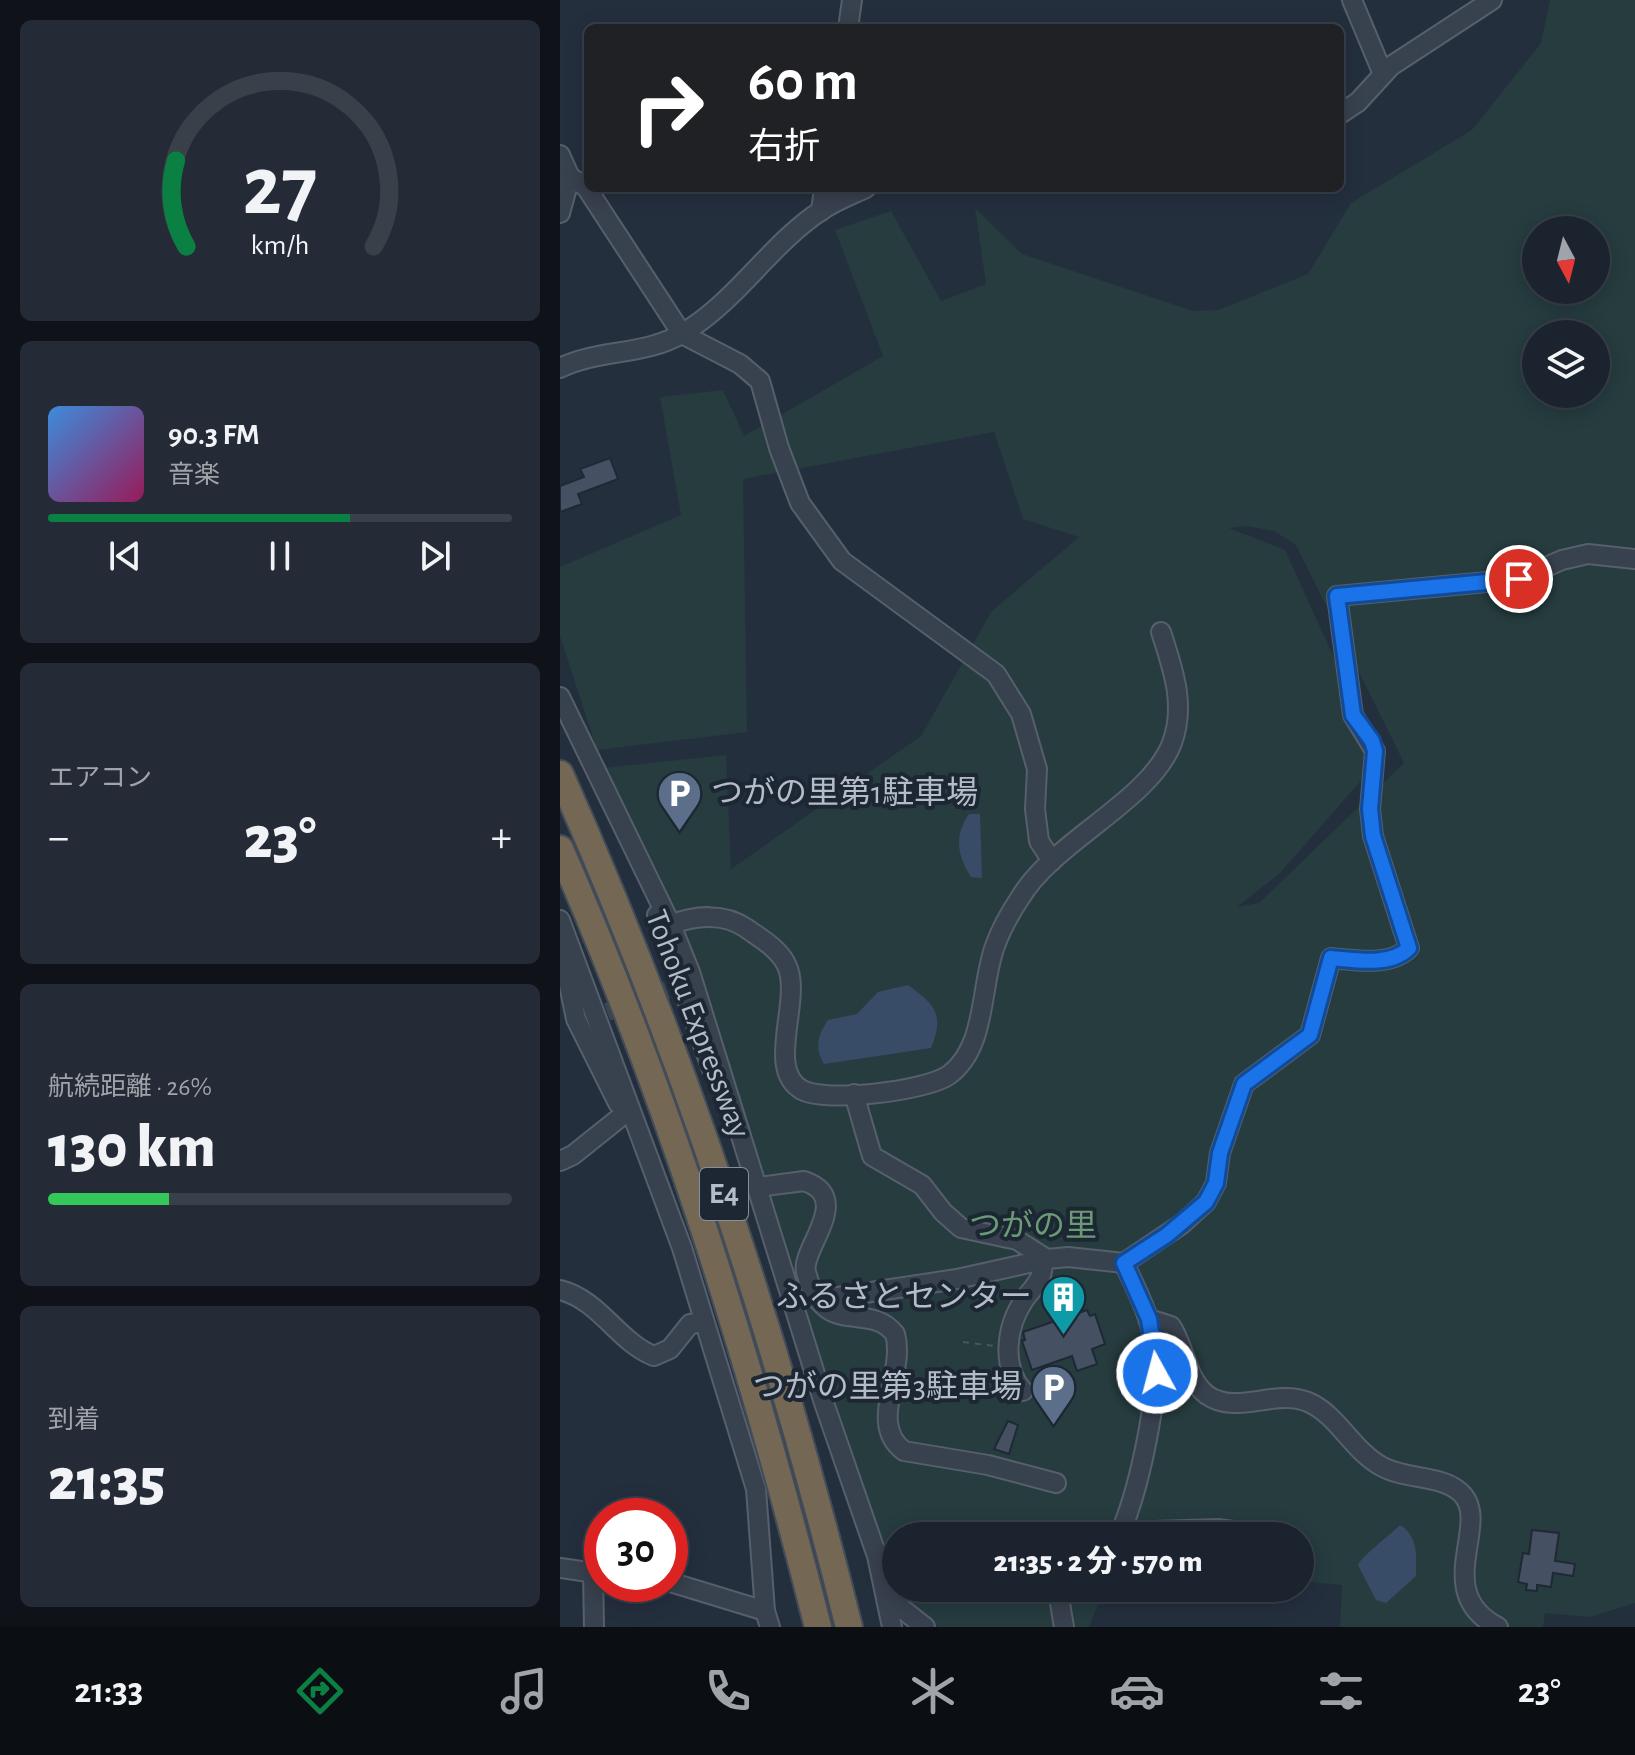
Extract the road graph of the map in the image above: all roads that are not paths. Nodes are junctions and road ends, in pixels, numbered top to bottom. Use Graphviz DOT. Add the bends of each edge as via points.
graph roads {
  1 [pos="852,0"];
  2 [pos="1352,0"];
  3 [pos="1492,0"];
  4 [pos="849,24"];
  5 [pos="1383,74"];
  6 [pos="1344,111"];
  7 [pos="560,155"];
  8 [pos="570,177"];
  9 [pos="584,186"];
  10 [pos="589,192"];
  11 [pos="823,192"];
  12 [pos="858,192"];
  13 [pos="821,211"];
  14 [pos="560,213"];
  15 [pos="682,334"];
  16 [pos="560,368"];
  17 [pos="1635,559"];
  18 [pos="1161,632"];
  19 [pos="560,697"];
  20 [pos="560,774"];
  21 [pos="560,849"];
  22 [pos="1052,861"];
  23 [pos="648,877"];
  24 [pos="560,920"];
  25 [pos="671,925"];
  26 [pos="560,941"];
  27 [pos="723,1073"];
  28 [pos="854,1094"];
  29 [pos="628,1111"];
  30 [pos="560,1161"];
  31 [pos="758,1187"];
  32 [pos="1044,1260"];
  33 [pos="1124,1263"];
  34 [pos="560,1290"];
  35 [pos="818,1300"];
  36 [pos="1149,1319"];
  37 [pos="704,1322"];
  38 [pos="1023,1391"];
  39 [pos="1056,1483"];
  40 [pos="1126,1522"];
  41 [pos="560,1568"];
  42 [pos="584,1572"];
  43 [pos="882,1576"];
  44 [pos="688,1589"];
  45 [pos="595,1602"];
  46 [pos="888,1602"];
  47 [pos="893,1602"];
  48 [pos="1060,1602"];
  49 [pos="768,1619"];
  50 [pos="594,1627"];
  51 [pos="818,1627"];
  52 [pos="849,1627"];
  53 [pos="892,1627"];
  54 [pos="925,1627"];
  55 [pos="1064,1627"];
  56 [pos="1498,1627"];
  1 -- 4 [label="street"];
  2 -- 5 [label="street"];
  3 -- 5 [label="street"];
  5 -- 6 [label="street"];
  7 -- 8 [label="street"];
  8 -- 9 [label="street"];
  8 -- 14 [label="street"];
  10 -- 15 [label="street"];
  11 -- 13 [label="street"];
  12 -- 13 [label="street"];
  13 -- 15 [label="street" via="743,286"];
  15 -- 16 [label="street" via="613,356 584,356"];
  15 -- 22 [label="street" via="740,364 760,381 800,503 842,561 996,674 1021,714 1037,769 1039,841"];
  17 -- 33 [label="street" via="1588,554 1519,579 1337,596 1353,715 1375,751 1373,836 1409,948 1389,959 1331,958 1310,1035 1244,1084 1206,1202"];
  18 -- 22 [label="street" via="1179,702 1170,748 1136,789"];
  19 -- 23 [label="street"];
  20 -- 52 [label="highway, Tohoku Expressway / E4" via="643,972 742,1244"];
  21 -- 51 [label="highway, Tohoku Expressway / E4" via="616,983 717,1265"];
  22 -- 28 [label="street" via="1022,893 1005,923 962,1062 935,1082"];
  23 -- 25 [label="street"];
  23 -- 27 [label="street" via="674,988 708,1066"];
  24 -- 29 [label="street" via="601,1014"];
  25 -- 27 [label="street"];
  25 -- 28 [label="street" via="709,916 735,920 775,949 793,987 787,1073 799,1089 821,1097"];
  26 -- 29 [label="street" via="576,1019 618,1103"];
  27 -- 31 [label="street"];
  28 -- 32 [label="street" via="872,1156 922,1185 961,1228 1017,1240"];
  29 -- 30 [label="street"];
  29 -- 37 [label="street" via="682,1248"];
  31 -- 35 [label="street" via="804,1181 821,1194 827,1216 805,1267"];
  31 -- 43 [label="street"];
  32 -- 33 [label="street"];
  32 -- 35 [label="street"];
  32 -- 38 [label="street" via="1043,1273 1021,1304 1007,1348 1014,1381"];
  33 -- 36 [label="street"];
  34 -- 37 [label="street" via="591,1305 654,1356 670,1349 690,1324"];
  35 -- 39 [label="street" via="834,1315 880,1322 895,1334 898,1353 887,1422 894,1443 904,1451"];
  36 -- 40 [label="street" via="1157,1373"];
  36 -- 56 [label="street" via="1171,1326 1197,1386 1210,1396 1223,1402 1288,1396 1310,1402 1376,1464 1397,1474 1447,1483 1463,1494 1469,1509 1465,1587 1471,1606"];
  37 -- 49 [label="street" via="756,1489"];
  41 -- 42 [label="street"];
  44 -- 49 [label="street"];
  45 -- 50 [label="street"];
  46 -- 53 [label="street"];
  47 -- 54 [label="street"];
  48 -- 55 [label="street"];
}
